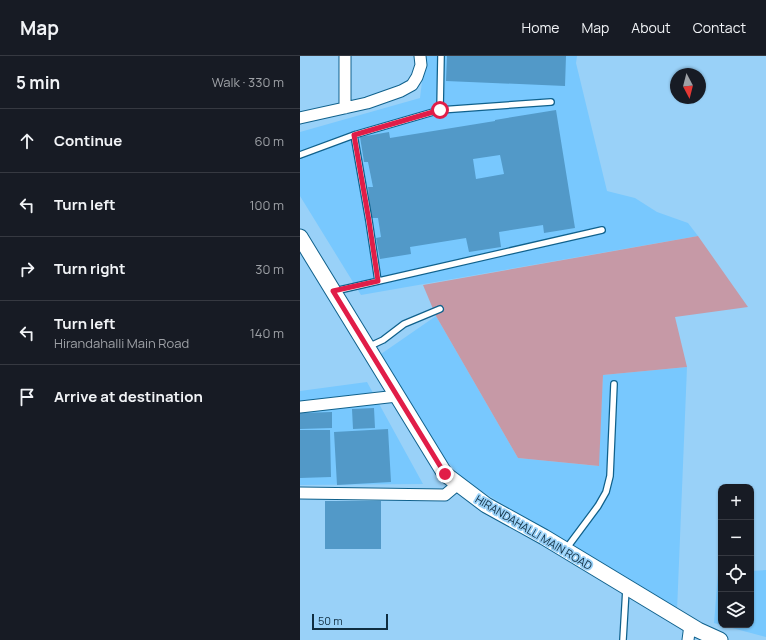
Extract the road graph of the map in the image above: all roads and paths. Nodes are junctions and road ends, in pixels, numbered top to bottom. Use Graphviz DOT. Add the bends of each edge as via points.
graph roads {
  1 [pos="345,56"];
  2 [pos="420,56"];
  3 [pos="440,56"];
  4 [pos="551,102"];
  5 [pos="345,108"];
  6 [pos="440,110"];
  7 [pos="300,118"];
  8 [pos="354,135"];
  9 [pos="300,155"];
  10 [pos="602,230"];
  11 [pos="300,237"];
  12 [pos="378,281"];
  13 [pos="333,291"];
  14 [pos="440,309"];
  15 [pos="367,347"];
  16 [pos="614,384"];
  17 [pos="397,396"];
  18 [pos="300,407"];
  19 [pos="458,484"];
  20 [pos="300,493"];
  21 [pos="565,550"];
  22 [pos="626,587"];
  23 [pos="690,625"];
  24 [pos="623,640"];
  25 [pos="688,640"];
  26 [pos="720,640"];
  1 -- 5 [label="street"];
  2 -- 5 [label="street" via="421,64 412,85 367,103"];
  3 -- 6 [label="lane"];
  4 -- 6 [label="lane"];
  5 -- 7 [label="street"];
  6 -- 8 [label="lane"];
  8 -- 9 [label="lane"];
  8 -- 12 [label="lane"];
  10 -- 12 [label="lane"];
  11 -- 13 [label="main road, HIRANDAHALLI MAIN ROAD"];
  12 -- 13 [label="lane"];
  13 -- 15 [label="main road, HIRANDAHALLI MAIN ROAD"];
  14 -- 15 [label="lane" via="404,324 384,340"];
  15 -- 17 [label="main road, HIRANDAHALLI MAIN ROAD"];
  16 -- 21 [label="lane" via="610,476 606,492"];
  17 -- 18 [label="street"];
  17 -- 19 [label="main road, HIRANDAHALLI MAIN ROAD" via="445,474"];
  19 -- 20 [label="street" via="445,495"];
  19 -- 21 [label="main road, HIRANDAHALLI MAIN ROAD" via="486,505"];
  21 -- 22 [label="main road, HIRANDAHALLI MAIN ROAD"];
  22 -- 23 [label="main road, HIRANDAHALLI MAIN ROAD"];
  22 -- 24 [label="lane"];
  23 -- 25 [label="street"];
  23 -- 26 [label="main road, HIRANDAHALLI MAIN ROAD"];
}
